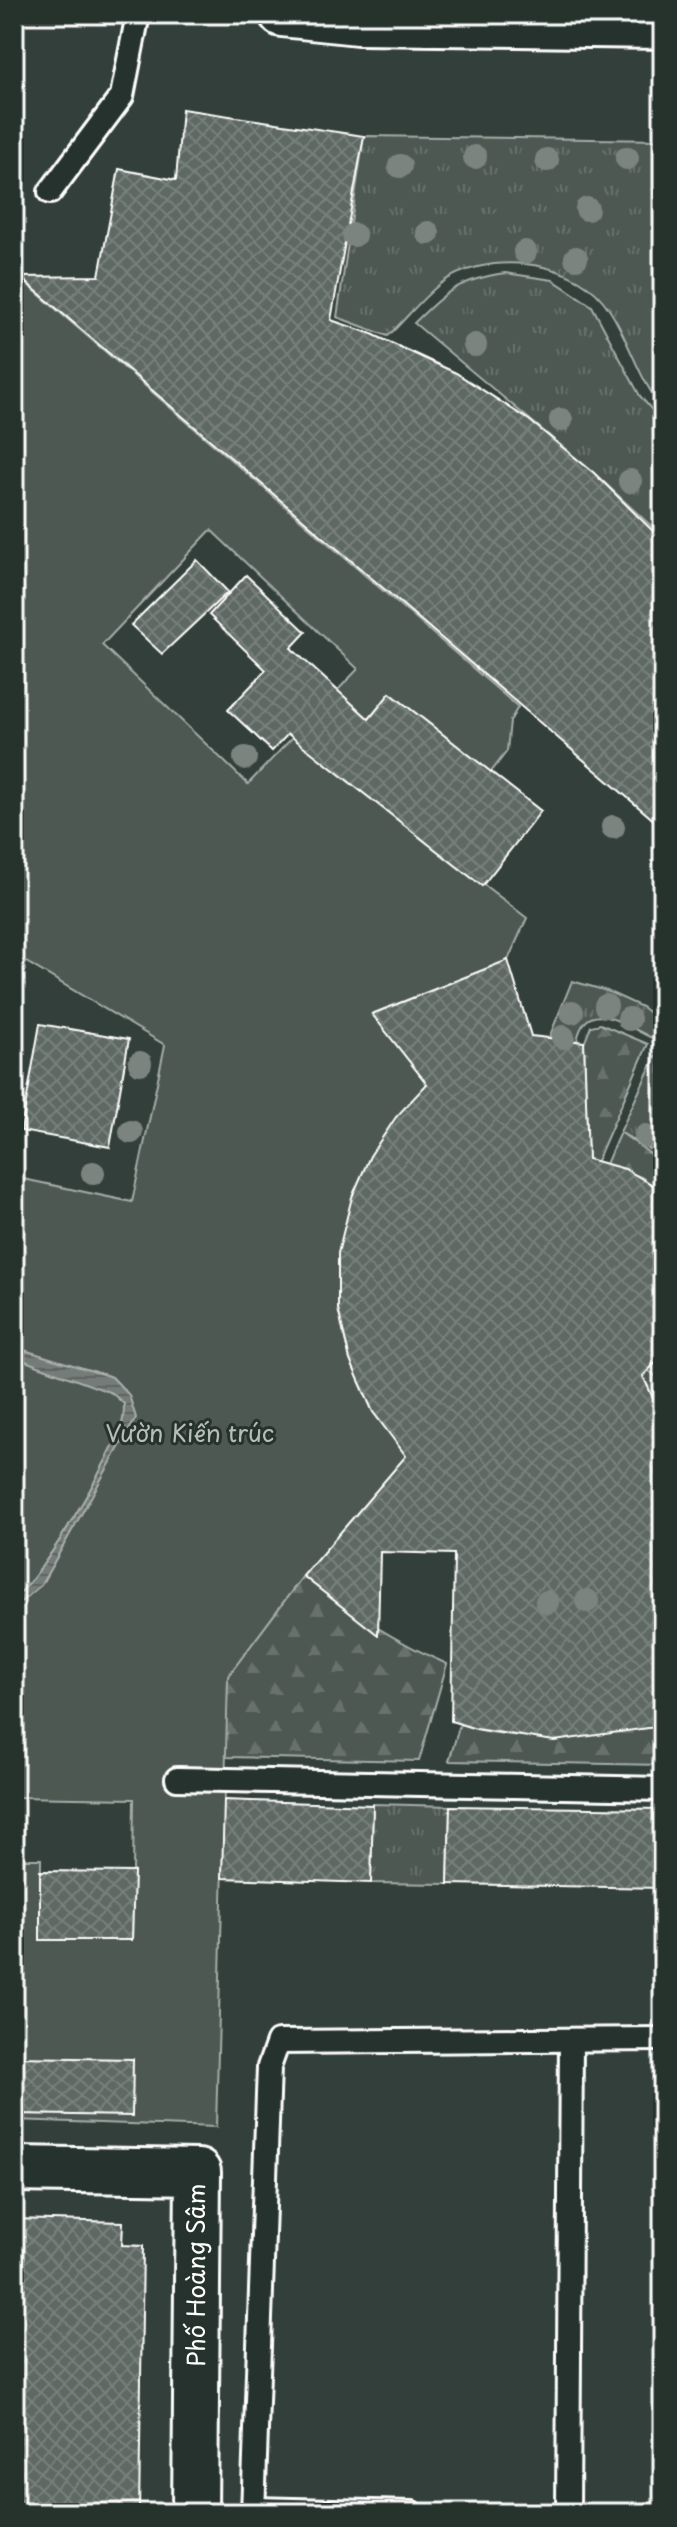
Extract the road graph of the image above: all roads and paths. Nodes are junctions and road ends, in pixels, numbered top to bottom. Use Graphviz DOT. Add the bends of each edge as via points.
graph roads {
  1 [pos="138,14"];
  2 [pos="282,14"];
  3 [pos="663,26"];
  4 [pos="50,192"];
  5 [pos="177,1779"];
  6 [pos="663,1789"];
  7 [pos="663,2039"];
  8 [pos="571,2040"];
  9 [pos="14,2169"];
  10 [pos="253,2511"];
  11 [pos="195,2513"];
  12 [pos="412,2513"];
  13 [pos="568,2513"];
  1 -- 4 [label="lane" via="122,96"];
  2 -- 3 [label="street" via="358,22"];
  5 -- 6 [label="lane"];
  7 -- 8 [label="lane"];
  8 -- 10 [label="lane" via="278,2042 269,2067"];
  8 -- 13 [label="lane"];
  9 -- 11 [label="street, Phố Hoàng Sâm" via="198,2172"];
  10 -- 12 [label="lane"];
}
